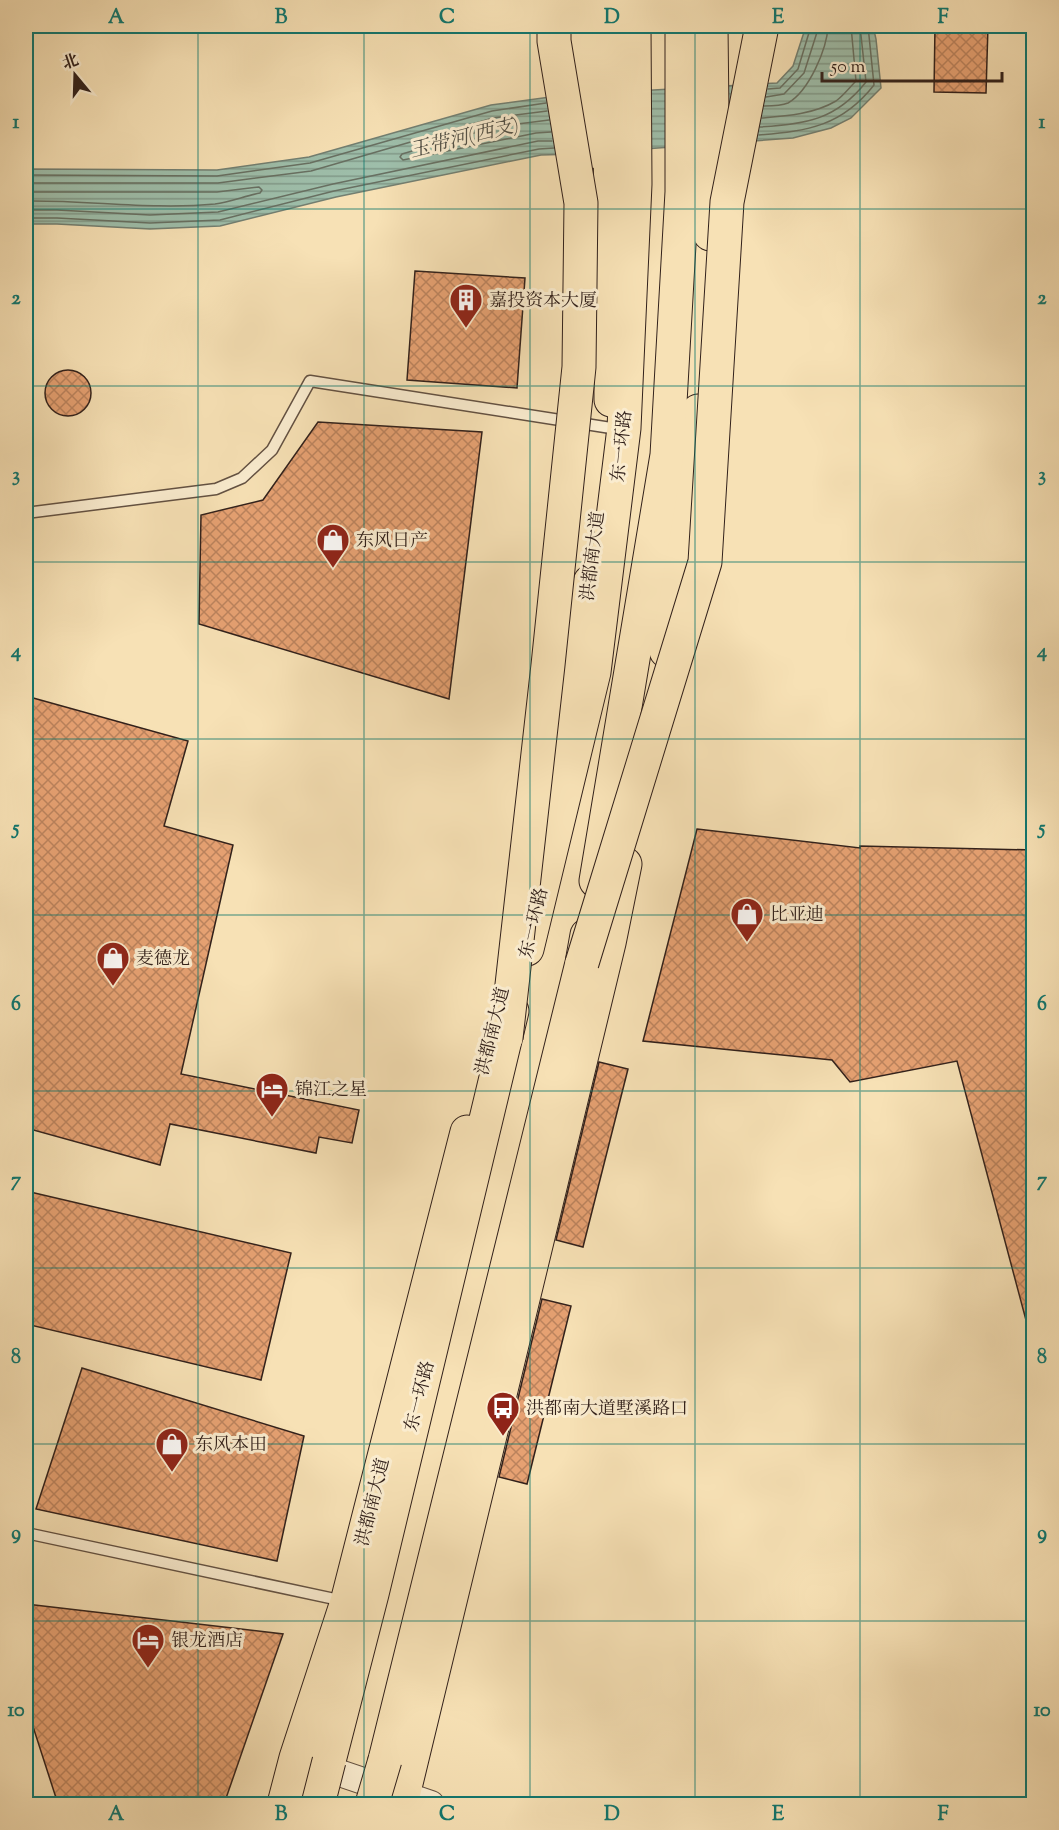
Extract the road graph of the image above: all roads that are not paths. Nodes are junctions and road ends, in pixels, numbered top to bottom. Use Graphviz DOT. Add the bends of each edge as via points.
graph roads {
  1 [pos="554,26"];
  2 [pos="583,26"];
  3 [pos="634,26"];
  4 [pos="682,26"];
  5 [pos="762,26"];
  6 [pos="715,31"];
  7 [pos="610,38"];
  8 [pos="720,202"];
  9 [pos="581,203"];
  10 [pos="611,428"];
  11 [pos="26,513"];
  12 [pos="582,963"];
  13 [pos="506,1038"];
  14 [pos="26,1533"];
  15 [pos="347,1602"];
  16 [pos="296,1758"];
  17 [pos="412,1802"];
  18 [pos="284,1804"];
  19 [pos="318,1804"];
  20 [pos="372,1804"];
  1 -- 9 [label="main road, bridge"];
  2 -- 9 [label="main road, bridge"];
  3 -- 13 [label="main road, 东一环路, bridge" via="635,184 624,428 594,672"];
  4 -- 12 [label="main road, bridge" via="682,192 667,455"];
  5 -- 8 [label="main road, bridge"];
  6 -- 8 [label="main road, bridge"];
  7 -- 10 [label="main road, 洪都南大道"];
  8 -- 12 [label="main road, bridge" via="705,562"];
  8 -- 17 [label="main road" via="696,448 676,597 607,955"];
  9 -- 13 [label="main road, bridge" via="579,367"];
  10 -- 11 [label="lane" via="310,381 272,450 242,478 216,489"];
  10 -- 15 [label="main road, 洪都南大道" via="588,600 544,828"];
  12 -- 20 [label="main road, bridge"];
  13 -- 19 [label="main road, 东一环路, bridge"];
  14 -- 15 [label="lane"];
  15 -- 16 [label="main road, 洪都南大道"];
  16 -- 17 [label="street"];
  16 -- 18 [label="main road, 洪都南大道"];
}
